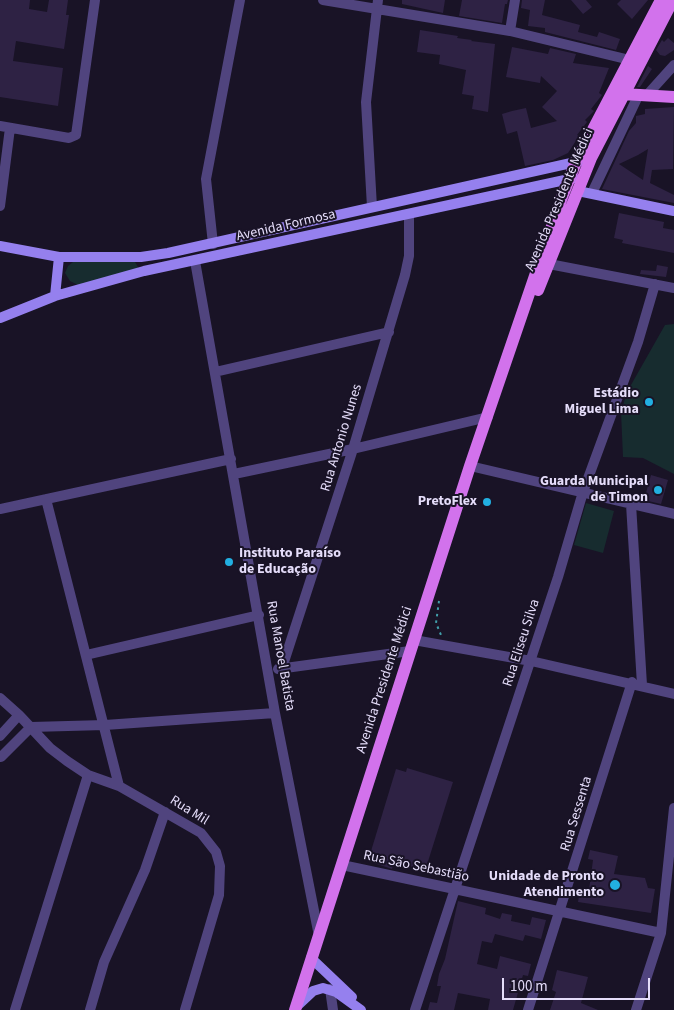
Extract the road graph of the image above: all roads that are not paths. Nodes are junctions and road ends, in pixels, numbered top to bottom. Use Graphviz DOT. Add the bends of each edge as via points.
graph roads {
  1 [pos="94,0"];
  2 [pos="240,0"];
  3 [pos="323,0"];
  4 [pos="515,0"];
  5 [pos="661,0"];
  6 [pos="673,0"];
  7 [pos="377,5"];
  8 [pos="510,31"];
  9 [pos="630,60"];
  10 [pos="674,65"];
  11 [pos="623,94"];
  12 [pos="643,95"];
  13 [pos="674,97"];
  14 [pos="5,127"];
  15 [pos="591,158"];
  16 [pos="576,162"];
  17 [pos="583,176"];
  18 [pos="568,179"];
  19 [pos="578,191"];
  20 [pos="592,193"];
  21 [pos="0,206"];
  22 [pos="372,207"];
  23 [pos="674,210"];
  24 [pos="409,214"];
  25 [pos="343,215"];
  26 [pos="345,226"];
  27 [pos="274,230"];
  28 [pos="278,241"];
  29 [pos="213,244"];
  30 [pos="0,246"];
  31 [pos="59,257"];
  32 [pos="140,257"];
  33 [pos="195,261"];
  34 [pos="549,264"];
  35 [pos="144,272"];
  36 [pos="655,284"];
  37 [pos="674,288"];
  38 [pos="55,296"];
  39 [pos="0,318"];
  40 [pos="389,332"];
  41 [pos="507,360"];
  42 [pos="215,372"];
  43 [pos="488,417"];
  44 [pos="353,449"];
  45 [pos="231,459"];
  46 [pos="470,466"];
  47 [pos="234,474"];
  48 [pos="583,492"];
  49 [pos="46,499"];
  50 [pos="631,504"];
  51 [pos="0,509"];
  52 [pos="674,514"];
  53 [pos="259,615"];
  54 [pos="412,646"];
  55 [pos="86,655"];
  56 [pos="531,661"];
  57 [pos="282,668"];
  58 [pos="269,670"];
  59 [pos="637,684"];
  60 [pos="674,694"];
  61 [pos="0,698"];
  62 [pos="275,713"];
  63 [pos="19,715"];
  64 [pos="105,726"];
  65 [pos="31,727"];
  66 [pos="0,736"];
  67 [pos="0,758"];
  68 [pos="88,775"];
  69 [pos="119,786"];
  70 [pos="674,808"];
  71 [pos="166,812"];
  72 [pos="342,865"];
  73 [pos="456,889"];
  74 [pos="561,910"];
  75 [pos="674,928"];
  76 [pos="662,930"];
  77 [pos="319,936"];
  78 [pos="311,958"];
  79 [pos="330,989"];
  80 [pos="296,1008"];
  81 [pos="15,1010"];
  82 [pos="90,1010"];
  83 [pos="185,1010"];
  84 [pos="333,1010"];
  85 [pos="362,1010"];
  86 [pos="366,1010"];
  87 [pos="416,1010"];
  88 [pos="528,1010"];
  89 [pos="636,1010"];
  1 -- 14 [label="street" via="74,137"];
  2 -- 29 [label="street" via="206,179"];
  3 -- 7 [label="street"];
  4 -- 8 [label="street"];
  5 -- 9 [label="main road, Avenida Presidente Médici"];
  6 -- 11 [label="main road, Avenida Presidente Médici"];
  7 -- 8 [label="street"];
  7 -- 22 [label="street" via="366,102"];
  8 -- 9 [label="street"];
  9 -- 16 [label="main road, Avenida Presidente Médici"];
  10 -- 12 [label="street"];
  11 -- 12 [label="main road"];
  11 -- 15 [label="main road, Avenida Presidente Médici"];
  12 -- 13 [label="main road"];
  12 -- 20 [label="street"];
  14 -- 21 [label="street"];
  15 -- 16 [label="main road, Avenida Formosa"];
  15 -- 17 [label="main road, Avenida Presidente Médici"];
  16 -- 18 [label="main road, Avenida Presidente Médici"];
  16 -- 22 [label="main road, Avenida Formosa"];
  17 -- 18 [label="main road, Avenida Formosa"];
  17 -- 19 [label="main road, Avenida Presidente Médici"];
  18 -- 24 [label="main road, Avenida Formosa"];
  18 -- 41 [label="main road, Avenida Presidente Médici"];
  19 -- 20 [label="main road"];
  19 -- 34 [label="main road, Avenida Presidente Médici"];
  20 -- 23 [label="main road"];
  22 -- 25 [label="main road, Avenida Formosa"];
  24 -- 26 [label="main road, Avenida Formosa"];
  24 -- 40 [label="street, Rua Antonio Nunes" via="409,256"];
  25 -- 26 [label="main road"];
  25 -- 27 [label="main road, Avenida Formosa"];
  26 -- 28 [label="main road, Avenida Formosa"];
  27 -- 28 [label="main road"];
  27 -- 29 [label="main road, Avenida Formosa"];
  28 -- 33 [label="main road, Avenida Formosa"];
  29 -- 32 [label="main road, Avenida Formosa"];
  30 -- 31 [label="main road, Avenida Formosa"];
  31 -- 32 [label="main road, Avenida Formosa"];
  31 -- 38 [label="main road"];
  32 -- 35 [label="main road"];
  33 -- 35 [label="main road, Avenida Formosa"];
  33 -- 42 [label="street, Rua Manoel Batista"];
  34 -- 36 [label="street"];
  34 -- 41 [label="main road, Avenida Presidente Médici"];
  35 -- 38 [label="main road, Avenida Formosa"];
  36 -- 37 [label="street"];
  36 -- 48 [label="street, Rua Eliseu Silva" via="638,342"];
  38 -- 39 [label="main road, Avenida Formosa"];
  40 -- 42 [label="street"];
  40 -- 44 [label="street, Rua Antonio Nunes"];
  41 -- 43 [label="main road, Avenida Presidente Médici"];
  42 -- 45 [label="street, Rua Manoel Batista"];
  43 -- 44 [label="street"];
  43 -- 46 [label="main road, Avenida Presidente Médici"];
  44 -- 47 [label="street"];
  44 -- 57 [label="street, Rua Antonio Nunes"];
  45 -- 47 [label="street, Rua Manoel Batista"];
  45 -- 49 [label="street"];
  46 -- 48 [label="street"];
  46 -- 54 [label="main road, Avenida Presidente Médici"];
  47 -- 53 [label="street, Rua Manoel Batista"];
  48 -- 50 [label="street"];
  48 -- 56 [label="street, Rua Eliseu Silva"];
  49 -- 51 [label="street"];
  49 -- 55 [label="street"];
  50 -- 52 [label="street"];
  50 -- 59 [label="street"];
  53 -- 55 [label="street"];
  53 -- 58 [label="street, Rua Manoel Batista"];
  54 -- 56 [label="street" via="448,647"];
  54 -- 57 [label="street"];
  54 -- 72 [label="main road, Avenida Presidente Médici"];
  55 -- 64 [label="street"];
  56 -- 59 [label="street"];
  56 -- 73 [label="street, Rua Eliseu Silva"];
  57 -- 58 [label="street"];
  58 -- 62 [label="street, Rua Manoel Batista"];
  59 -- 60 [label="street"];
  59 -- 74 [label="street, Rua Sessenta"];
  61 -- 63 [label="street, Rua Mil"];
  62 -- 64 [label="street"];
  62 -- 77 [label="street, Rua Manoel Batista"];
  63 -- 65 [label="street, Rua Mil"];
  63 -- 66 [label="street"];
  64 -- 65 [label="street"];
  64 -- 69 [label="street"];
  65 -- 67 [label="street"];
  65 -- 68 [label="street, Rua Mil" via="50,748"];
  68 -- 69 [label="street, Rua Mil"];
  68 -- 81 [label="street"];
  69 -- 71 [label="street, Rua Mil"];
  70 -- 76 [label="street"];
  71 -- 82 [label="street" via="145,870 104,962"];
  71 -- 83 [label="street, Rua Mil" via="201,833 216,852 220,866 215,913"];
  72 -- 73 [label="street, Rua São Sebastião"];
  72 -- 77 [label="main road, Avenida Presidente Médici"];
  73 -- 74 [label="street, Rua São Sebastião"];
  73 -- 87 [label="street, Rua Eliseu Silva"];
  74 -- 76 [label="street, Rua São Sebastião"];
  74 -- 88 [label="street, Rua Sessenta"];
  75 -- 76 [label="street, Rua São Sebastião"];
  76 -- 89 [label="street"];
  77 -- 78 [label="main road, Avenida Presidente Médici"];
  78 -- 80 [label="main road, Avenida Presidente Médici"];
  78 -- 86 [label="main road"];
  79 -- 80 [label="main road" via="318,988"];
  79 -- 84 [label="street"];
  79 -- 85 [label="main road"];
}
